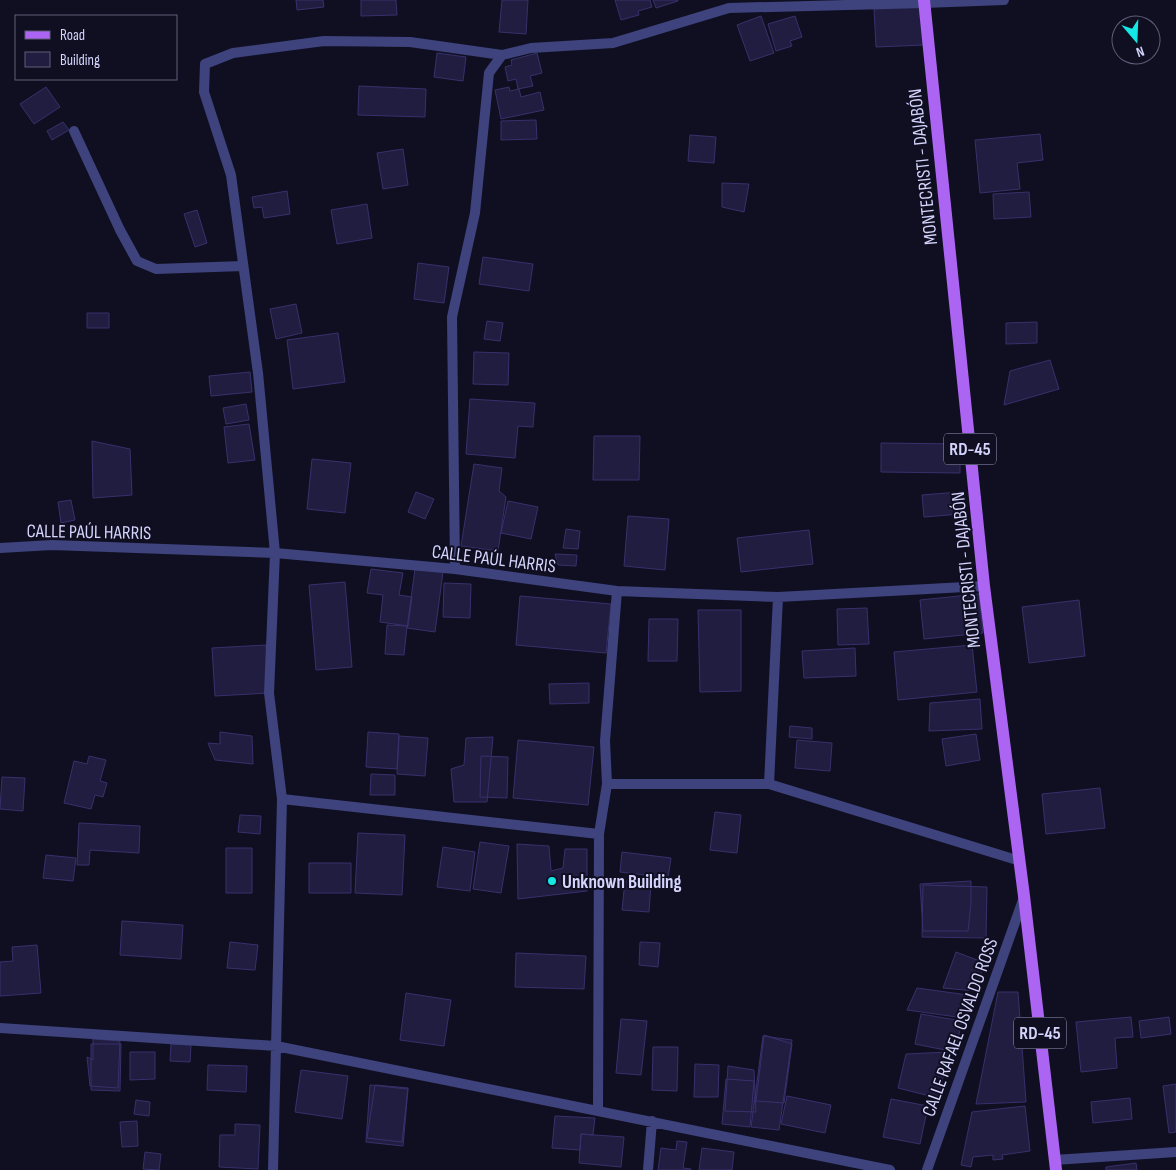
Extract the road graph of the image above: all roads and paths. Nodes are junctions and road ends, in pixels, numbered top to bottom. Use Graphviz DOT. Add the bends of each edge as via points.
graph roads {
  1 [pos="1004,0"];
  2 [pos="924,2"];
  3 [pos="502,55"];
  4 [pos="74,131"];
  5 [pos="243,266"];
  6 [pos="0,548"];
  7 [pos="275,553"];
  8 [pos="455,570"];
  9 [pos="984,586"];
  10 [pos="617,592"];
  11 [pos="778,597"];
  12 [pos="607,784"];
  13 [pos="769,784"];
  14 [pos="282,800"];
  15 [pos="599,834"];
  16 [pos="1020,861"];
  17 [pos="1024,896"];
  18 [pos="0,1028"];
  19 [pos="276,1046"];
  20 [pos="598,1110"];
  21 [pos="652,1121"];
  22 [pos="1176,1152"];
  23 [pos="1055,1165"];
  24 [pos="273,1170"];
  25 [pos="648,1170"];
  26 [pos="890,1170"];
  27 [pos="927,1170"];
  1 -- 2 [label="street"];
  2 -- 3 [label="street" via="729,8 614,43 531,48"];
  2 -- 9 [label="main road, MONTECRISTI - DAJABÓN / RD-45"];
  3 -- 5 [label="street" via="410,42 324,41 233,53 206,64 204,92 231,175"];
  3 -- 8 [label="street" via="489,73 475,213 452,317"];
  4 -- 5 [label="street" via="138,261 156,268"];
  5 -- 7 [label="street" via="258,373"];
  6 -- 7 [label="street, CALLE PAÚL HARRIS" via="52,546"];
  7 -- 8 [label="street, CALLE PAÚL HARRIS"];
  7 -- 14 [label="street" via="268,693"];
  8 -- 10 [label="street, CALLE PAÚL HARRIS"];
  9 -- 11 [label="street, CALLE PAÚL HARRIS"];
  9 -- 16 [label="main road, MONTECRISTI - DAJABÓN / RD-45"];
  10 -- 11 [label="street, CALLE PAÚL HARRIS"];
  10 -- 12 [label="street" via="605,741"];
  11 -- 13 [label="street"];
  12 -- 13 [label="street"];
  12 -- 15 [label="street"];
  13 -- 16 [label="street"];
  14 -- 15 [label="street"];
  14 -- 19 [label="street"];
  15 -- 20 [label="street"];
  16 -- 17 [label="main road, MONTECRISTI - DAJABÓN / RD-45"];
  17 -- 23 [label="main road, RD-45"];
  17 -- 27 [label="street, CALLE RAFAEL OSVALDO ROSS"];
  18 -- 19 [label="street"];
  19 -- 20 [label="street"];
  19 -- 24 [label="street"];
  20 -- 21 [label="street"];
  21 -- 25 [label="street"];
  21 -- 26 [label="street"];
  22 -- 23 [label="street"];
}
